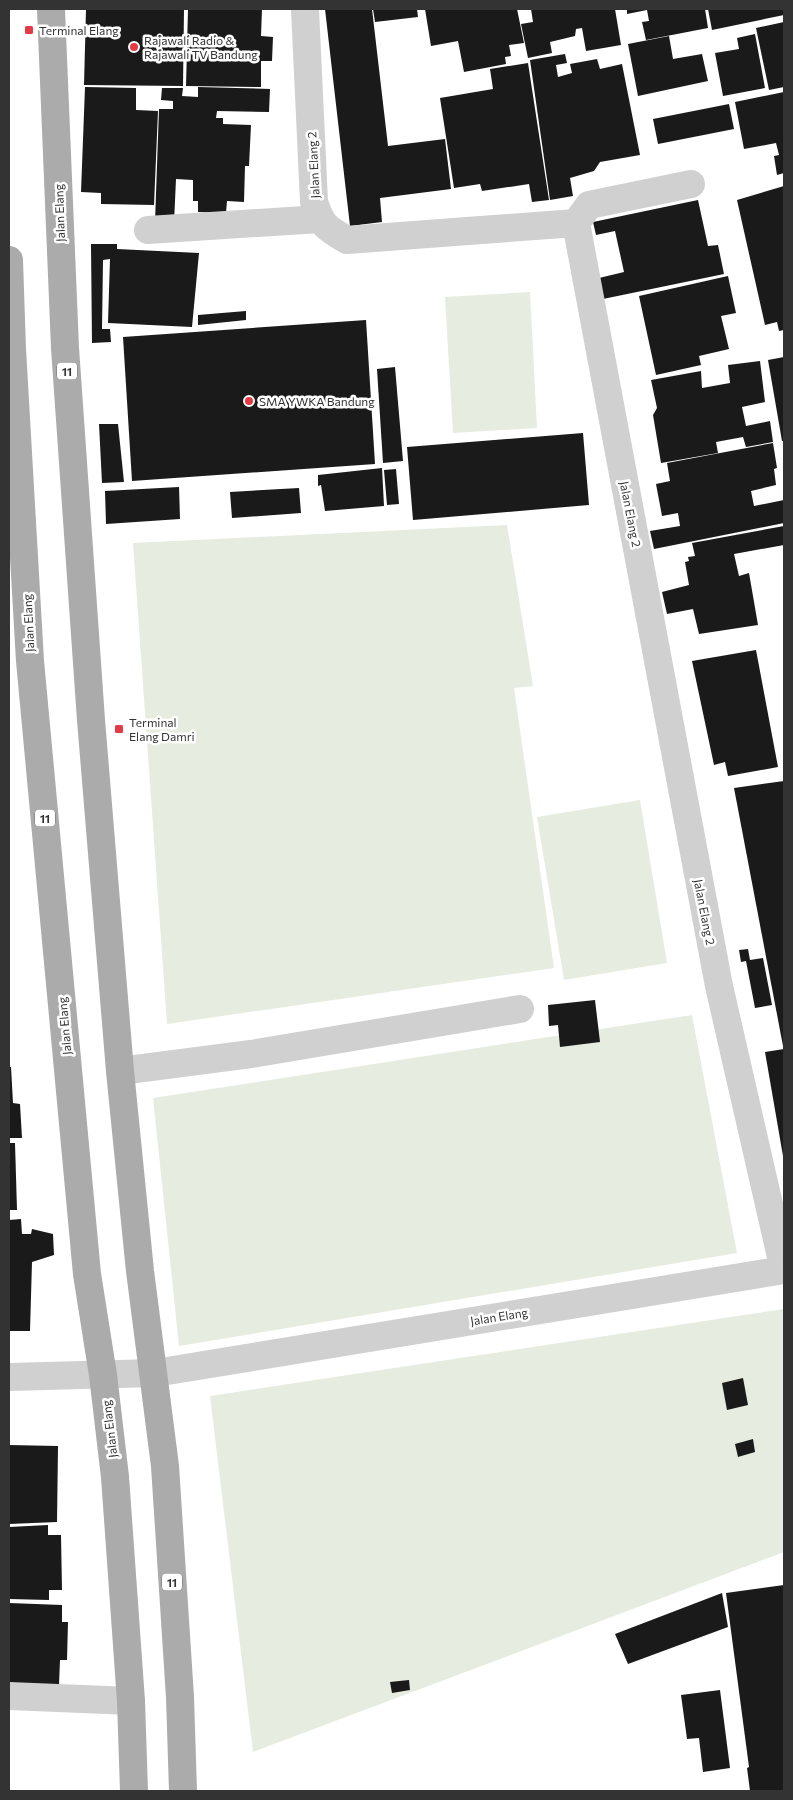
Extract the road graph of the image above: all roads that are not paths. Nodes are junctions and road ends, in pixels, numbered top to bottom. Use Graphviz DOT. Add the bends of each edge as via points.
graph roads {
  1 [pos="51,9"];
  2 [pos="305,9"];
  3 [pos="691,184"];
  4 [pos="320,220"];
  5 [pos="576,223"];
  6 [pos="148,230"];
  7 [pos="9,260"];
  8 [pos="520,1010"];
  9 [pos="120,1071"];
  10 [pos="784,1270"];
  11 [pos="155,1373"];
  12 [pos="103,1375"];
  13 [pos="9,1376"];
  14 [pos="9,1696"];
  15 [pos="131,1701"];
  16 [pos="134,1791"];
  17 [pos="183,1791"];
  1 -- 9 [label="main road, Jalan Elang / 11" via="65,348"];
  2 -- 4 [label="street, Jalan Elang 2" via="314,202"];
  3 -- 5 [label="street" via="589,205"];
  4 -- 5 [label="street" via="347,240"];
  4 -- 6 [label="street"];
  5 -- 10 [label="street, Jalan Elang 2" via="719,986"];
  7 -- 12 [label="main road, Jalan Elang / 11" via="30,662 87,1274"];
  8 -- 9 [label="street" via="251,1054"];
  9 -- 11 [label="main road, Jalan Elang / 11" via="140,1271"];
  10 -- 11 [label="street, Jalan Elang"];
  11 -- 12 [label="street"];
  11 -- 17 [label="main road, Jalan Elang / 11" via="166,1466"];
  12 -- 13 [label="street"];
  12 -- 15 [label="main road, Jalan Elang / 11" via="115,1477"];
  14 -- 15 [label="street"];
  15 -- 16 [label="main road, Jalan Elang / 11"];
}
